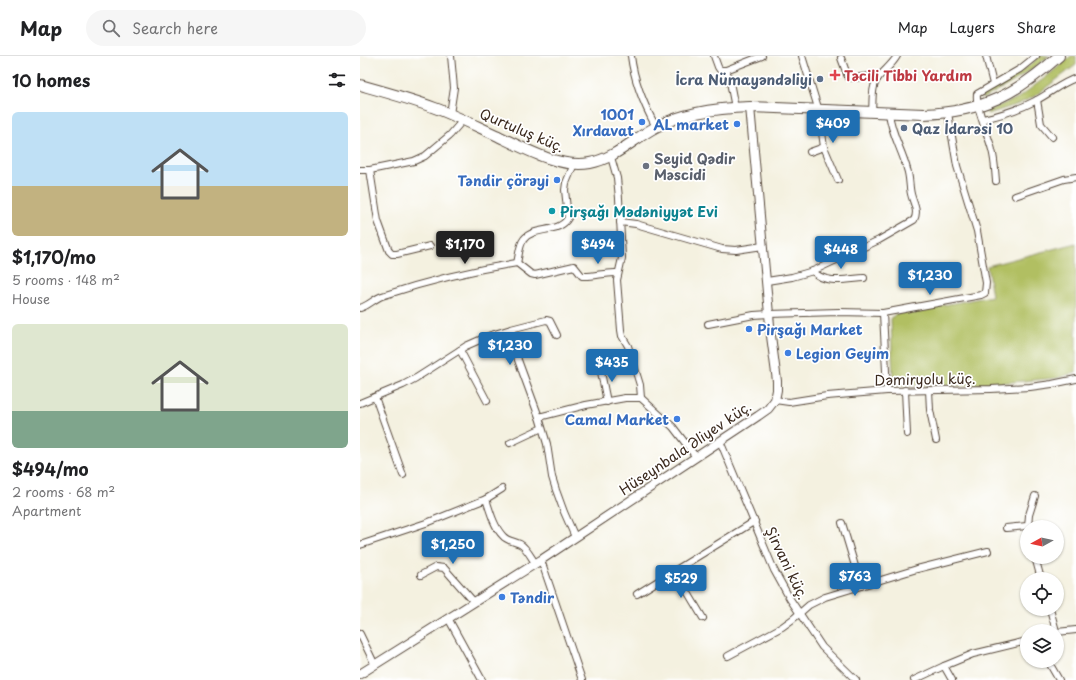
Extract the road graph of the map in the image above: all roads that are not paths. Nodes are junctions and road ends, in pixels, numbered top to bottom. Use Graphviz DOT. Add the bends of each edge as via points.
graph roads {
  1 [pos="451,56"];
  2 [pos="631,56"];
  3 [pos="714,56"];
  4 [pos="762,56"];
  5 [pos="802,56"];
  6 [pos="897,56"];
  7 [pos="986,56"];
  8 [pos="1036,56"];
  9 [pos="1059,56"];
  10 [pos="841,58"];
  11 [pos="726,70"];
  12 [pos="878,78"];
  13 [pos="1076,78"];
  14 [pos="993,84"];
  15 [pos="360,85"];
  16 [pos="1037,100"];
  17 [pos="978,106"];
  18 [pos="750,107"];
  19 [pos="735,108"];
  20 [pos="819,111"];
  21 [pos="872,113"];
  22 [pos="889,113"];
  23 [pos="948,113"];
  24 [pos="450,114"];
  25 [pos="983,119"];
  26 [pos="463,120"];
  27 [pos="656,127"];
  28 [pos="1052,137"];
  29 [pos="824,147"];
  30 [pos="810,152"];
  31 [pos="611,157"];
  32 [pos="574,164"];
  33 [pos="360,170"];
  34 [pos="370,170"];
  35 [pos="1076,177"];
  36 [pos="838,180"];
  37 [pos="996,181"];
  38 [pos="1015,196"];
  39 [pos="620,222"];
  40 [pos="430,246"];
  41 [pos="763,246"];
  42 [pos="517,263"];
  43 [pos="813,271"];
  44 [pos="618,273"];
  45 [pos="864,278"];
  46 [pos="767,281"];
  47 [pos="360,308"];
  48 [pos="883,313"];
  49 [pos="769,314"];
  50 [pos="708,324"];
  51 [pos="512,329"];
  52 [pos="557,334"];
  53 [pos="460,350"];
  54 [pos="600,367"];
  55 [pos="1076,379"];
  56 [pos="887,390"];
  57 [pos="904,390"];
  58 [pos="930,390"];
  59 [pos="375,397"];
  60 [pos="640,398"];
  61 [pos="775,400"];
  62 [pos="487,401"];
  63 [pos="607,402"];
  64 [pos="360,403"];
  65 [pos="539,418"];
  66 [pos="542,428"];
  67 [pos="907,434"];
  68 [pos="936,440"];
  69 [pos="720,441"];
  70 [pos="510,443"];
  71 [pos="696,456"];
  72 [pos="403,475"];
  73 [pos="502,490"];
  74 [pos="1035,496"];
  75 [pos="486,499"];
  76 [pos="1029,520"];
  77 [pos="754,521"];
  78 [pos="842,523"];
  79 [pos="1020,527"];
  80 [pos="1006,528"];
  81 [pos="575,536"];
  82 [pos="360,545"];
  83 [pos="988,551"];
  84 [pos="538,562"];
  85 [pos="675,571"];
  86 [pos="421,575"];
  87 [pos="861,586"];
  88 [pos="637,594"];
  89 [pos="474,602"];
  90 [pos="799,614"];
  91 [pos="448,618"];
  92 [pos="703,618"];
  93 [pos="1076,630"];
  94 [pos="1064,631"];
  95 [pos="360,634"];
  96 [pos="1020,643"];
  97 [pos="728,656"];
  98 [pos="375,665"];
  99 [pos="944,666"];
  100 [pos="1052,668"];
  101 [pos="360,674"];
  102 [pos="482,680"];
  103 [pos="582,680"];
  104 [pos="856,680"];
  105 [pos="914,680"];
  106 [pos="952,680"];
  107 [pos="1059,680"];
  1 -- 24 [label="street" via="454,88"];
  2 -- 27 [label="street" via="636,80"];
  3 -- 11 [label="street" via="720,70"];
  4 -- 11 [label="street"];
  5 -- 20 [label="street"];
  6 -- 12 [label="street"];
  7 -- 14 [label="street"];
  8 -- 14 [label="street" via="1020,69"];
  9 -- 17 [label="main road, Qurtuluş küç." via="1010,93"];
  10 -- 12 [label="street" via="848,77 868,75"];
  11 -- 19 [label="street"];
  12 -- 21 [label="street" via="874,85"];
  13 -- 16 [label="street"];
  14 -- 17 [label="street" via="977,94"];
  15 -- 24 [label="main road, Qurtuluş küç."];
  16 -- 25 [label="street" via="1018,110"];
  16 -- 28 [label="street" via="1041,124"];
  17 -- 23 [label="main road, Qurtuluş küç."];
  17 -- 25 [label="street"];
  18 -- 19 [label="main road, Qurtuluş küç."];
  18 -- 20 [label="main road, Qurtuluş küç."];
  18 -- 41 [label="street"];
  19 -- 27 [label="main road, Qurtuluş küç." via="685,116"];
  20 -- 21 [label="main road, Qurtuluş küç."];
  20 -- 29 [label="street"];
  21 -- 22 [label="main road, Qurtuluş küç."];
  22 -- 23 [label="main road, Qurtuluş küç."];
  22 -- 43 [label="street" via="907,169 917,216 879,240"];
  23 -- 48 [label="street" via="957,166 977,231 985,293"];
  24 -- 26 [label="main road, Qurtuluş küç."];
  25 -- 37 [label="street" via="992,151"];
  26 -- 32 [label="main road, Qurtuluş küç." via="529,151"];
  26 -- 34 [label="street" via="425,156"];
  27 -- 31 [label="main road, Qurtuluş küç."];
  29 -- 30 [label="street"];
  29 -- 36 [label="street"];
  31 -- 32 [label="main road, Qurtuluş küç." via="589,164"];
  31 -- 39 [label="street" via="618,187"];
  32 -- 42 [label="street" via="565,190 568,218 564,224 527,236 522,243"];
  33 -- 34 [label="street"];
  34 -- 40 [label="street" via="378,221 389,252 396,254"];
  35 -- 38 [label="street"];
  39 -- 41 [label="street" via="722,249 736,250"];
  39 -- 44 [label="street" via="622,258"];
  41 -- 46 [label="street"];
  42 -- 44 [label="street" via="531,274 574,266 582,276"];
  42 -- 47 [label="street" via="380,296"];
  43 -- 45 [label="street" via="824,279"];
  43 -- 46 [label="street"];
  44 -- 60 [label="street" via="617,290 622,336 628,346 640,385"];
  46 -- 49 [label="street"];
  48 -- 49 [label="street"];
  48 -- 56 [label="street"];
  49 -- 50 [label="street"];
  49 -- 61 [label="street" via="777,381"];
  51 -- 52 [label="street" via="546,320 550,321"];
  51 -- 53 [label="street" via="491,335"];
  51 -- 65 [label="street" via="518,360"];
  53 -- 59 [label="street" via="416,378"];
  53 -- 62 [label="street"];
  54 -- 63 [label="street"];
  55 -- 58 [label="street, Dəmiryolu küç." via="1030,387 991,390"];
  56 -- 57 [label="street, Dəmiryolu küç."];
  56 -- 61 [label="street, Dəmiryolu küç." via="789,402"];
  57 -- 58 [label="street, Dəmiryolu küç."];
  57 -- 67 [label="street"];
  58 -- 68 [label="street" via="930,410"];
  59 -- 64 [label="street"];
  59 -- 72 [label="street"];
  60 -- 63 [label="street"];
  60 -- 71 [label="street" via="673,427"];
  61 -- 69 [label="street, Hüseynbala Əliyev küç." via="758,416"];
  63 -- 65 [label="street"];
  65 -- 66 [label="street"];
  66 -- 70 [label="street"];
  66 -- 81 [label="street" via="552,477"];
  69 -- 71 [label="street, Hüseynbala Əliyev küç."];
  69 -- 77 [label="street, Şirvani küç."];
  71 -- 81 [label="street, Hüseynbala Əliyev küç."];
  73 -- 75 [label="street"];
  74 -- 76 [label="street"];
  75 -- 82 [label="street" via="430,522"];
  75 -- 84 [label="street" via="502,536 519,543"];
  77 -- 85 [label="street"];
  77 -- 90 [label="street, Şirvani küç." via="774,570"];
  78 -- 87 [label="street"];
  79 -- 80 [label="street"];
  81 -- 84 [label="street, Hüseynbala Əliyev küç."];
  83 -- 87 [label="street"];
  84 -- 89 [label="street, Hüseynbala Əliyev küç."];
  84 -- 103 [label="street"];
  85 -- 88 [label="street"];
  85 -- 92 [label="street"];
  86 -- 89 [label="street" via="436,567 444,568"];
  87 -- 90 [label="street" via="825,597 809,605"];
  89 -- 91 [label="street, Hüseynbala Əliyev küç."];
  90 -- 97 [label="street" via="782,627"];
  90 -- 104 [label="street, Şirvani küç." via="822,647"];
  91 -- 98 [label="street, Hüseynbala Əliyev küç."];
  91 -- 102 [label="street"];
  93 -- 94 [label="street"];
  95 -- 98 [label="street"];
  96 -- 99 [label="street" via="973,654"];
  98 -- 101 [label="street, Hüseynbala Əliyev küç."];
  99 -- 105 [label="street"];
  99 -- 106 [label="street"];
  100 -- 107 [label="street"];
}
